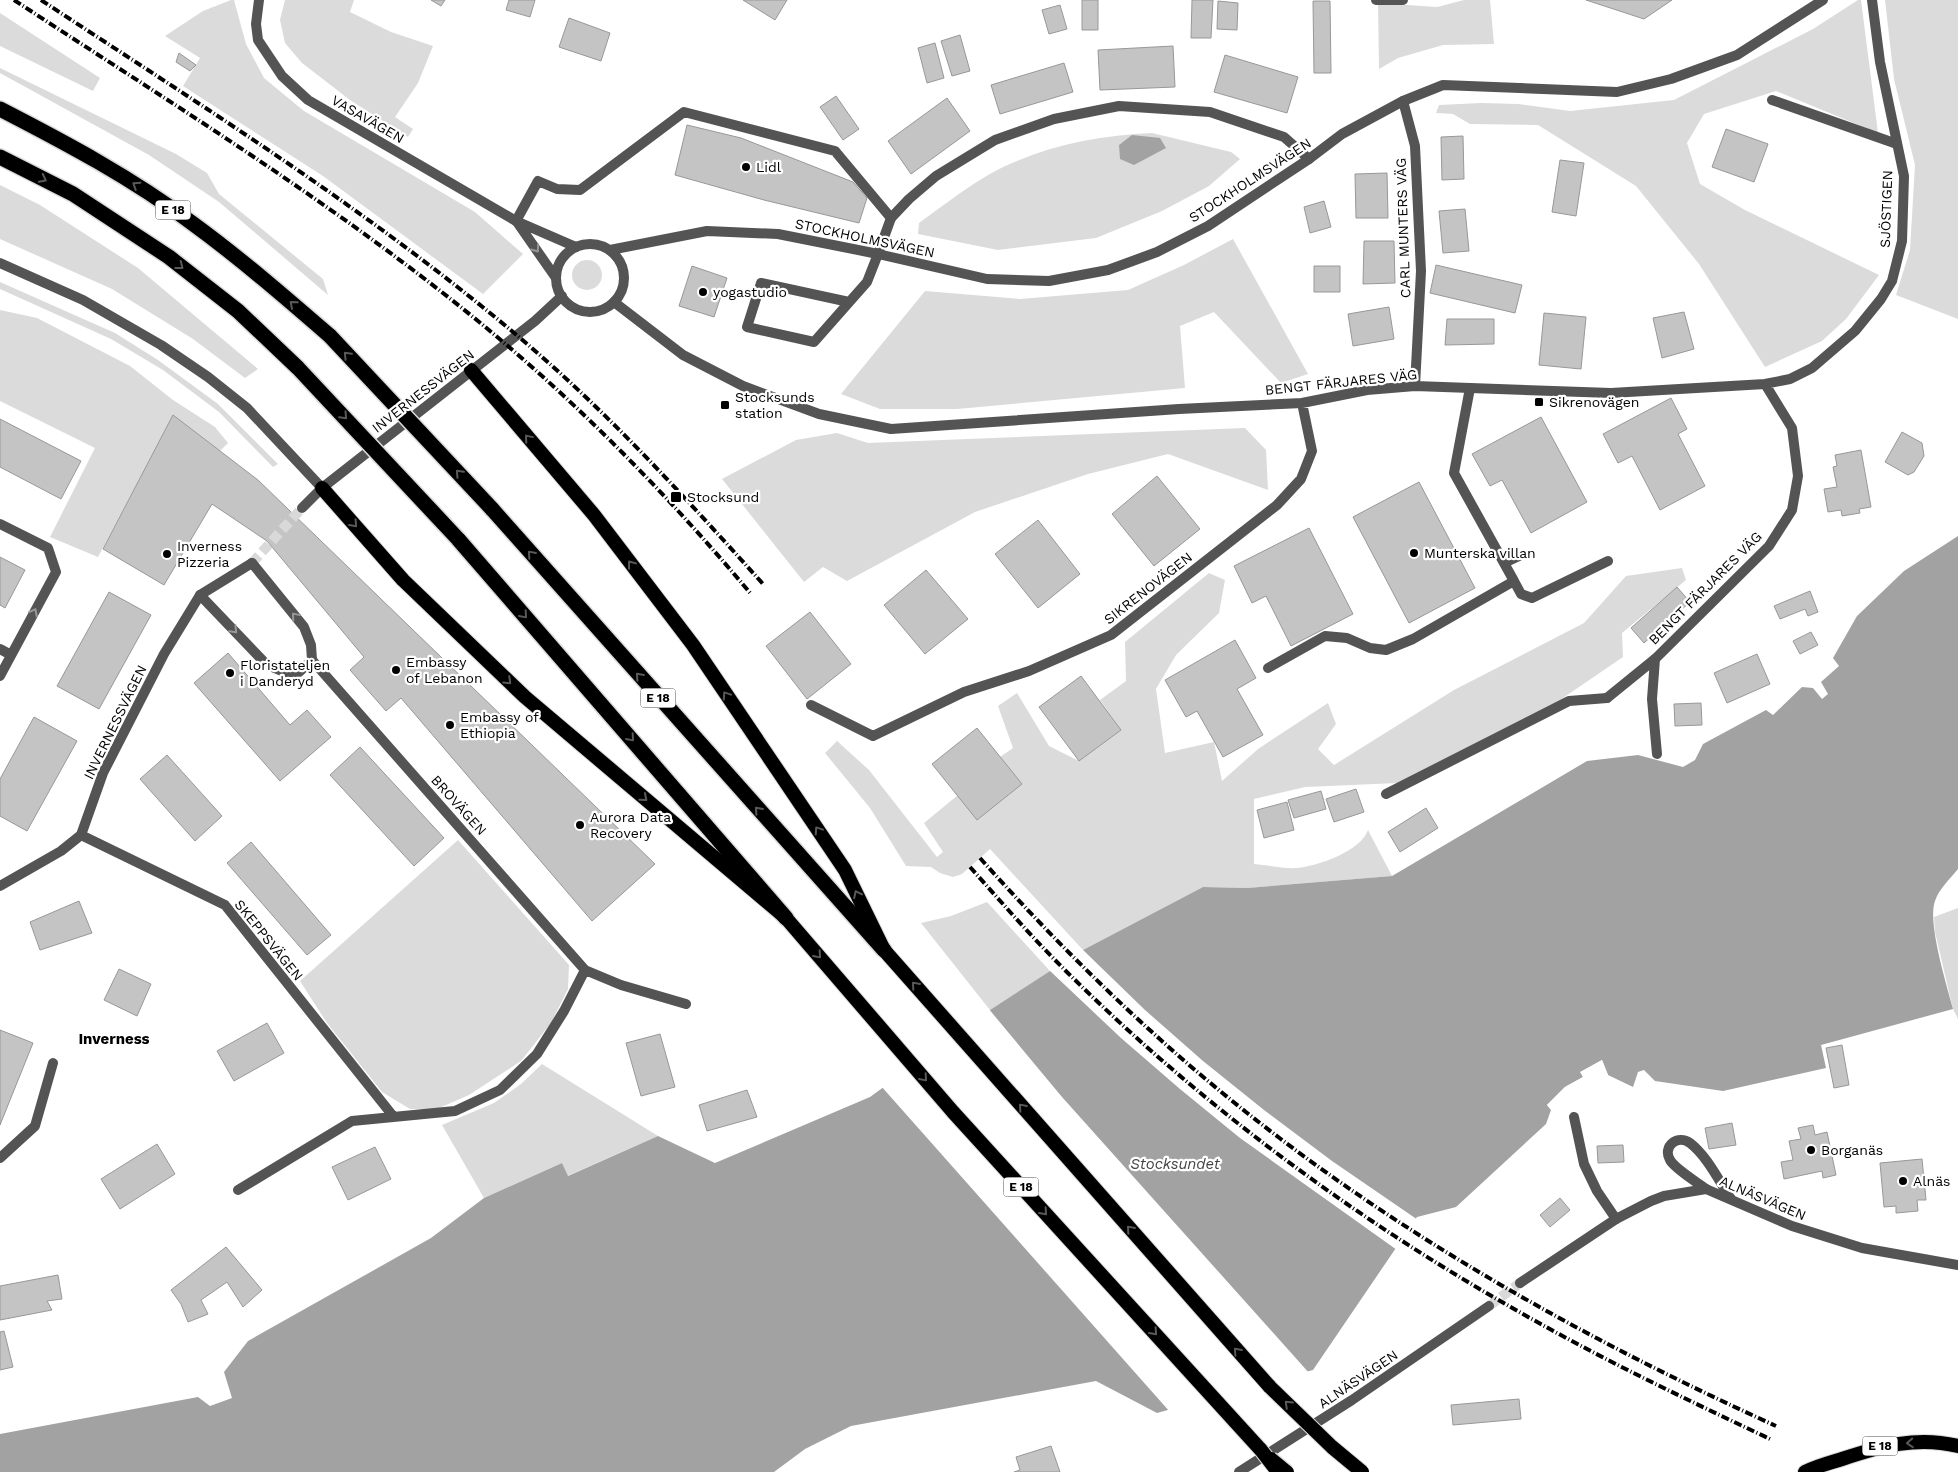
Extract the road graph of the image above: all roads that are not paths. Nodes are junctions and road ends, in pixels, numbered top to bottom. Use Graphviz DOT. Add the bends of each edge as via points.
graph roads {
  1 [pos="259,0"];
  2 [pos="1376,0"];
  3 [pos="1403,0"];
  4 [pos="1823,0"];
  5 [pos="1872,0"];
  6 [pos="1772,100"];
  7 [pos="1403,101"];
  8 [pos="0,108"];
  9 [pos="1897,144"];
  10 [pos="0,157"];
  11 [pos="1309,159"];
  12 [pos="891,218"];
  13 [pos="516,221"];
  14 [pos="576,247"];
  15 [pos="610,250"];
  16 [pos="878,254"];
  17 [pos="0,263"];
  18 [pos="556,278"];
  19 [pos="562,296"];
  20 [pos="614,302"];
  21 [pos="849,302"];
  22 [pos="471,370"];
  23 [pos="1764,384"];
  24 [pos="1415,386"];
  25 [pos="1470,388"];
  26 [pos="1302,403"];
  27 [pos="322,488"];
  28 [pos="302,508"];
  29 [pos="0,524"];
  30 [pos="1519,556"];
  31 [pos="1608,560"];
  32 [pos="1504,563"];
  33 [pos="1514,581"];
  34 [pos="200,596"];
  35 [pos="0,649"];
  36 [pos="11,655"];
  37 [pos="1655,659"];
  38 [pos="312,660"];
  39 [pos="1268,668"];
  40 [pos="0,676"];
  41 [pos="811,705"];
  42 [pos="1657,754"];
  43 [pos="1386,794"];
  44 [pos="81,835"];
  45 [pos="0,886"];
  46 [pos="786,918"];
  47 [pos="884,950"];
  48 [pos="585,970"];
  49 [pos="686,1004"];
  50 [pos="53,1063"];
  51 [pos="393,1116"];
  52 [pos="1574,1117"];
  53 [pos="0,1158"];
  54 [pos="1706,1189"];
  55 [pos="238,1190"];
  56 [pos="1732,1199"];
  57 [pos="1616,1218"];
  58 [pos="1958,1265"];
  59 [pos="1520,1283"];
  60 [pos="1489,1306"];
  61 [pos="1958,1446"];
  62 [pos="1261,1450"];
  63 [pos="1239,1472"];
  64 [pos="1278,1472"];
  65 [pos="1288,1472"];
  66 [pos="1362,1472"];
  67 [pos="1805,1472"];
  1 -- 13 [label="street, VASAVÄGEN" via="258,40 282,76 308,100"];
  2 -- 3 [label="street"];
  4 -- 7 [label="street, STOCKHOLMSVÄGEN" via="1736,55 1671,79 1617,92 1442,85"];
  5 -- 9 [label="street, SJÖSTIGEN" via="1880,62"];
  6 -- 9 [label="street"];
  7 -- 11 [label="street, STOCKHOLMSVÄGEN" via="1342,134"];
  7 -- 24 [label="street, CARL MUNTERS VÄG" via="1415,146 1421,271"];
  47 -- 8 [label="highway, E 18, one-way, bridge" via="492,509 330,336 192,222 95,158"];
  9 -- 23 [label="street, SJÖSTIGEN" via="1904,176 1902,241 1892,281 1882,299 1855,331 1812,368 1790,379"];
  10 -- 46 [label="highway, E 18, one-way, bridge" via="73,194 169,257 238,311 298,368 458,539"];
  11 -- 12 [label="street" via="1284,138 1210,112 1119,106 1054,119 995,140 936,176"];
  11 -- 16 [label="street, STOCKHOLMSVÄGEN" via="1208,226 1157,252 1108,270 1049,281 987,279"];
  12 -- 13 [label="street" via="835,151 684,112 580,190 558,189 538,181"];
  12 -- 16 [label="street"];
  13 -- 14 [label="street, VASAVÄGEN"];
  13 -- 18 [label="street, VASAVÄGEN, one-way"];
  14 -- 15 [label="street" via="588,244"];
  14 -- 18 [label="street" via="564,256"];
  15 -- 16 [label="street, STOCKHOLMSVÄGEN" via="707,231 778,234"];
  15 -- 20 [label="street" via="622,266 624,278"];
  16 -- 21 [label="street" via="867,282"];
  17 -- 27 [label="street" via="83,300 161,344 247,408"];
  18 -- 19 [label="street"];
  19 -- 20 [label="street" via="570,305 592,312"];
  19 -- 22 [label="street, INVERNESSVÄGEN" via="536,322"];
  20 -- 26 [label="street, BENGT FÄRJARES VÄG" via="683,355 743,386 819,414 891,429"];
  21 -- 21 [label="street" via="761,283 747,327 814,342"];
  22 -- 27 [label="street, INVERNESSVÄGEN"];
  47 -- 22 [label="highway, one-way" via="845,870 693,645 594,515"];
  23 -- 25 [label="street, BENGT FÄRJARES VÄG" via="1610,393"];
  23 -- 37 [label="street, BENGT FÄRJARES VÄG" via="1792,428 1798,476 1792,510 1769,546"];
  24 -- 25 [label="street, BENGT FÄRJARES VÄG"];
  24 -- 26 [label="street, BENGT FÄRJARES VÄG" via="1367,390"];
  25 -- 32 [label="street" via="1454,472"];
  26 -- 41 [label="street, SIKRENOVÄGEN" via="1312,451 1301,479 1277,505 1111,635 1029,671 964,692 873,736"];
  27 -- 28 [label="street, INVERNESSVÄGEN"];
  27 -- 46 [label="highway, one-way" via="404,580 525,697"];
  36 -- 29 [label="street, one-way" via="56,572 48,548"];
  30 -- 32 [label="street"];
  31 -- 33 [label="street" via="1532,598 1521,594"];
  32 -- 33 [label="street"];
  33 -- 39 [label="street" via="1413,639 1386,650 1370,648 1347,638 1325,636"];
  34 -- 38 [label="street, one-way" via="267,665 284,672 299,672"];
  38 -- 34 [label="street, INVERNESSVÄGEN, one-way" via="311,645 304,627 252,563"];
  34 -- 44 [label="street, INVERNESSVÄGEN" via="164,654 103,773"];
  35 -- 36 [label="street"];
  36 -- 40 [label="street"];
  37 -- 42 [label="street" via="1652,699"];
  37 -- 43 [label="street, BENGT FÄRJARES VÄG" via="1607,698 1569,701"];
  38 -- 48 [label="street, BROVÄGEN"];
  44 -- 45 [label="street" via="61,852"];
  44 -- 51 [label="street, SKEPPSVÄGEN" via="225,905"];
  46 -- 62 [label="highway, E 18, one-way" via="953,1112"];
  66 -- 47 [label="highway, E 18, one-way, bridge" via="1270,1387"];
  48 -- 49 [label="street" via="621,985"];
  48 -- 51 [label="street" via="537,1054 500,1090 455,1111"];
  50 -- 53 [label="street" via="35,1126"];
  51 -- 55 [label="street" via="352,1121"];
  52 -- 57 [label="street" via="1584,1164 1596,1191"];
  54 -- 56 [label="street, ALNÄSVÄGEN"];
  54 -- 56 [label="street" via="1671,1162 1667,1153 1673,1142 1689,1142"];
  54 -- 57 [label="street, ALNÄSVÄGEN" via="1664,1196"];
  56 -- 58 [label="street, ALNÄSVÄGEN" via="1792,1226 1862,1248"];
  57 -- 59 [label="street, ALNÄSVÄGEN"];
  60 -- 63 [label="street, ALNÄSVÄGEN" via="1352,1400"];
  61 -- 67 [label="highway, E 18, one-way" via="1941,1442 1878,1446"];
  62 -- 64 [label="highway, E 18, bridge"];
  62 -- 65 [label="main road, bridge"];
}
